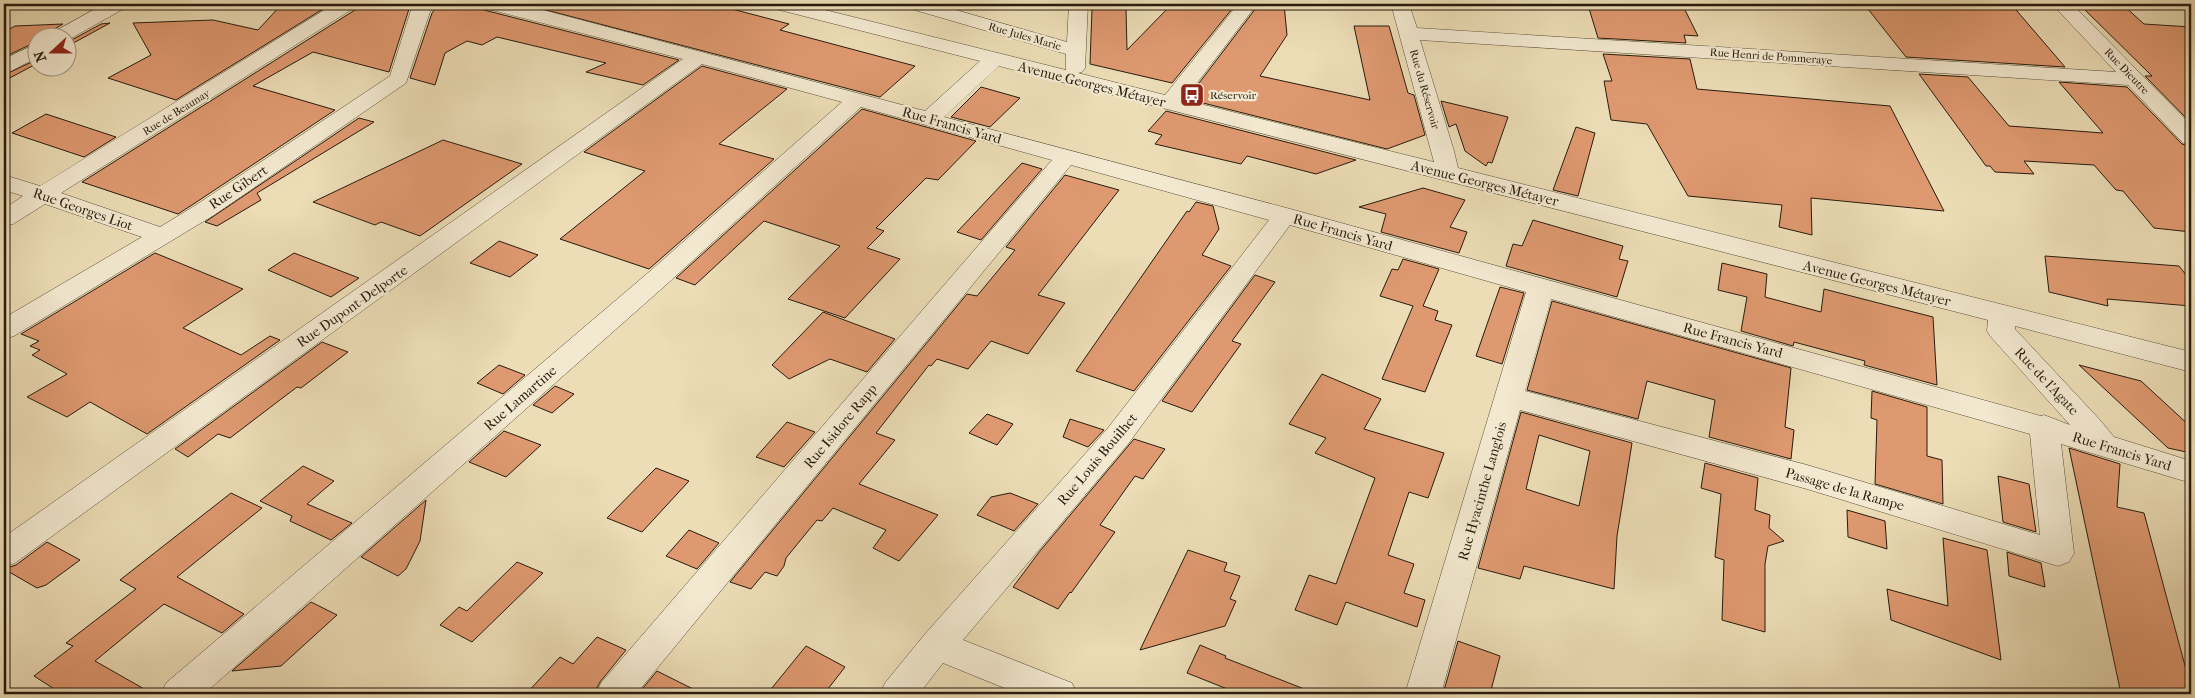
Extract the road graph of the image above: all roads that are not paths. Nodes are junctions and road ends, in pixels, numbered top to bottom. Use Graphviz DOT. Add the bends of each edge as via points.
graph roads {
  1 [pos="118,4"];
  2 [pos="347,4"];
  3 [pos="428,4"];
  4 [pos="491,4"];
  5 [pos="779,4"];
  6 [pos="916,4"];
  7 [pos="1078,4"];
  8 [pos="1248,4"];
  9 [pos="1400,4"];
  10 [pos="2062,4"];
  11 [pos="75,28"];
  12 [pos="1408,33"];
  13 [pos="1076,50"];
  14 [pos="28,54"];
  15 [pos="699,57"];
  16 [pos="994,59"];
  17 [pos="4,67"];
  18 [pos="2134,79"];
  19 [pos="1075,80"];
  20 [pos="858,99"];
  21 [pos="1169,104"];
  22 [pos="930,118"];
  23 [pos="2191,138"];
  24 [pos="1066,157"];
  25 [pos="1448,174"];
  26 [pos="4,182"];
  27 [pos="43,195"];
  28 [pos="1286,215"];
  29 [pos="4,219"];
  30 [pos="163,236"];
  31 [pos="1541,288"];
  32 [pos="2002,314"];
  33 [pos="4,330"];
  34 [pos="2191,362"];
  35 [pos="1510,397"];
  36 [pos="2044,426"];
  37 [pos="2103,445"];
  38 [pos="2191,472"];
  39 [pos="4,554"];
  40 [pos="937,645"];
  41 [pos="179,694"];
  42 [pos="614,694"];
  43 [pos="898,694"];
  44 [pos="1059,694"];
  45 [pos="1423,694"];
  1 -- 11 [label="street"];
  2 -- 27 [label="street, Rue de Beaunay"];
  3 -- 30 [label="street, Rue Gibert" via="421,10 399,79"];
  4 -- 15 [label="street, Rue Francis Yard"];
  5 -- 16 [label="street, Avenue Georges Métayer"];
  6 -- 13 [label="street, Rue Jules Marie"];
  7 -- 13 [label="street"];
  8 -- 21 [label="street"];
  9 -- 12 [label="street, Rue du Réservoir"];
  10 -- 18 [label="street, Rue Dieutre"];
  12 -- 18 [label="street, Rue Henri de Pommeraye"];
  12 -- 25 [label="street, Rue du Réservoir"];
  13 -- 19 [label="street"];
  14 -- 17 [label="street"];
  15 -- 20 [label="street, Rue Francis Yard"];
  15 -- 39 [label="street, Rue Dupont-Delporte"];
  16 -- 19 [label="street, Avenue Georges Métayer"];
  16 -- 22 [label="street"];
  18 -- 23 [label="street, Rue Dieutre"];
  19 -- 21 [label="street, Avenue Georges Métayer"];
  20 -- 22 [label="street, Rue Francis Yard"];
  20 -- 41 [label="street, Rue Lamartine" via="658,278"];
  21 -- 25 [label="street, Avenue Georges Métayer"];
  22 -- 24 [label="street, Rue Francis Yard"];
  24 -- 28 [label="street, Rue Francis Yard"];
  24 -- 42 [label="street, Rue Isidore Rapp"];
  25 -- 32 [label="street, Avenue Georges Métayer"];
  26 -- 27 [label="street, Rue Georges Liot"];
  27 -- 29 [label="street, Rue de Beaunay"];
  27 -- 30 [label="street, Rue Georges Liot"];
  28 -- 31 [label="street, Rue Francis Yard"];
  28 -- 40 [label="street, Rue Louis Bouilhet" via="1118,436"];
  30 -- 33 [label="street, Rue Gibert"];
  31 -- 35 [label="street, Rue Hyacinthe Langlois"];
  31 -- 36 [label="street, Rue Francis Yard"];
  32 -- 34 [label="street, Avenue Georges Métayer"];
  32 -- 37 [label="street, Rue de l'Agate" via="2001,331"];
  35 -- 36 [label="street, Passage de la Rampe" via="1807,477 2058,553"];
  35 -- 45 [label="street, Rue Hyacinthe Langlois"];
  36 -- 37 [label="street, Rue Francis Yard"];
  37 -- 38 [label="street, Rue Francis Yard"];
  40 -- 43 [label="street, Rue Louis Bouilhet"];
  40 -- 44 [label="street"];
}
